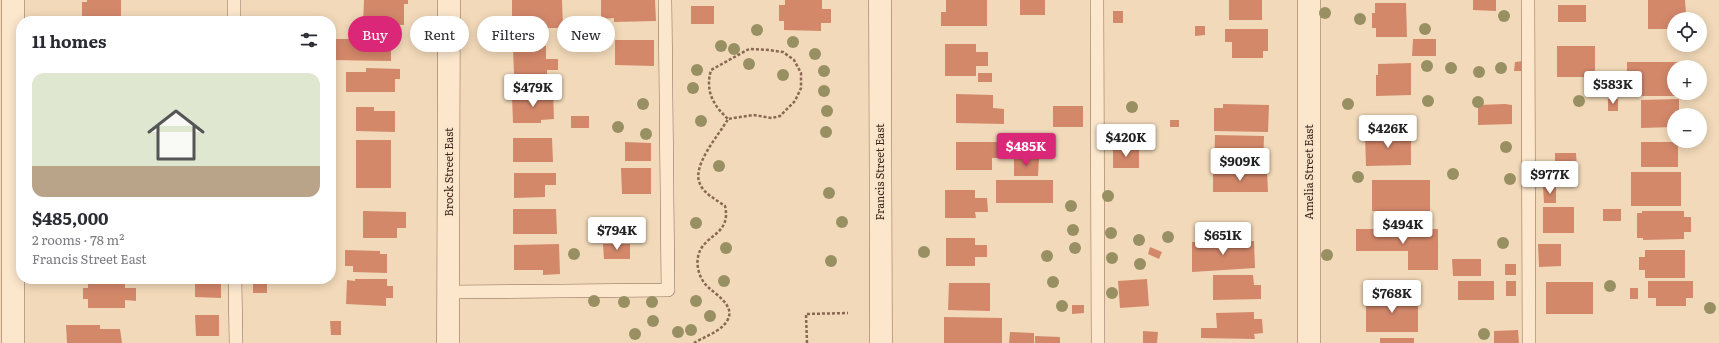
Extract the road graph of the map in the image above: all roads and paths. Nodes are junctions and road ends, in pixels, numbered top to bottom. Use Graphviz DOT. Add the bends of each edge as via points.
graph roads {
  1 [pos="13,0"];
  2 [pos="234,0"];
  3 [pos="449,0"];
  4 [pos="665,0"];
  5 [pos="880,0"];
  6 [pos="1097,0"];
  7 [pos="1309,0"];
  8 [pos="1528,0"];
  9 [pos="234,16"];
  10 [pos="728,119"];
  11 [pos="235,284"];
  12 [pos="449,292"];
  13 [pos="848,313"];
  14 [pos="13,343"];
  15 [pos="236,343"];
  16 [pos="448,343"];
  17 [pos="694,343"];
  18 [pos="806,343"];
  19 [pos="881,343"];
  20 [pos="1098,343"];
  21 [pos="1309,343"];
  22 [pos="1529,343"];
  1 -- 14 [label="street"];
  2 -- 9 [label="lane"];
  3 -- 12 [label="street, Brock Street East"];
  4 -- 12 [label="lane" via="668,290"];
  5 -- 19 [label="street, Francis Street East"];
  6 -- 20 [label="lane"];
  7 -- 21 [label="street, Amelia Street East"];
  8 -- 22 [label="lane"];
  10 -- 10 [label="path" via="753,115 772,118 787,110 795,102 801,88 801,73 794,60 782,52 749,49 711,70 708,85 711,99"];
  10 -- 17 [label="path" via="701,161 697,174 699,184 706,193 725,206 727,216 723,227 702,246 698,256 698,268 701,279 728,306 728,316 723,326"];
  11 -- 15 [label="lane"];
  12 -- 16 [label="street, Brock Street East"];
  13 -- 18 [label="path" via="806,314"];
}
